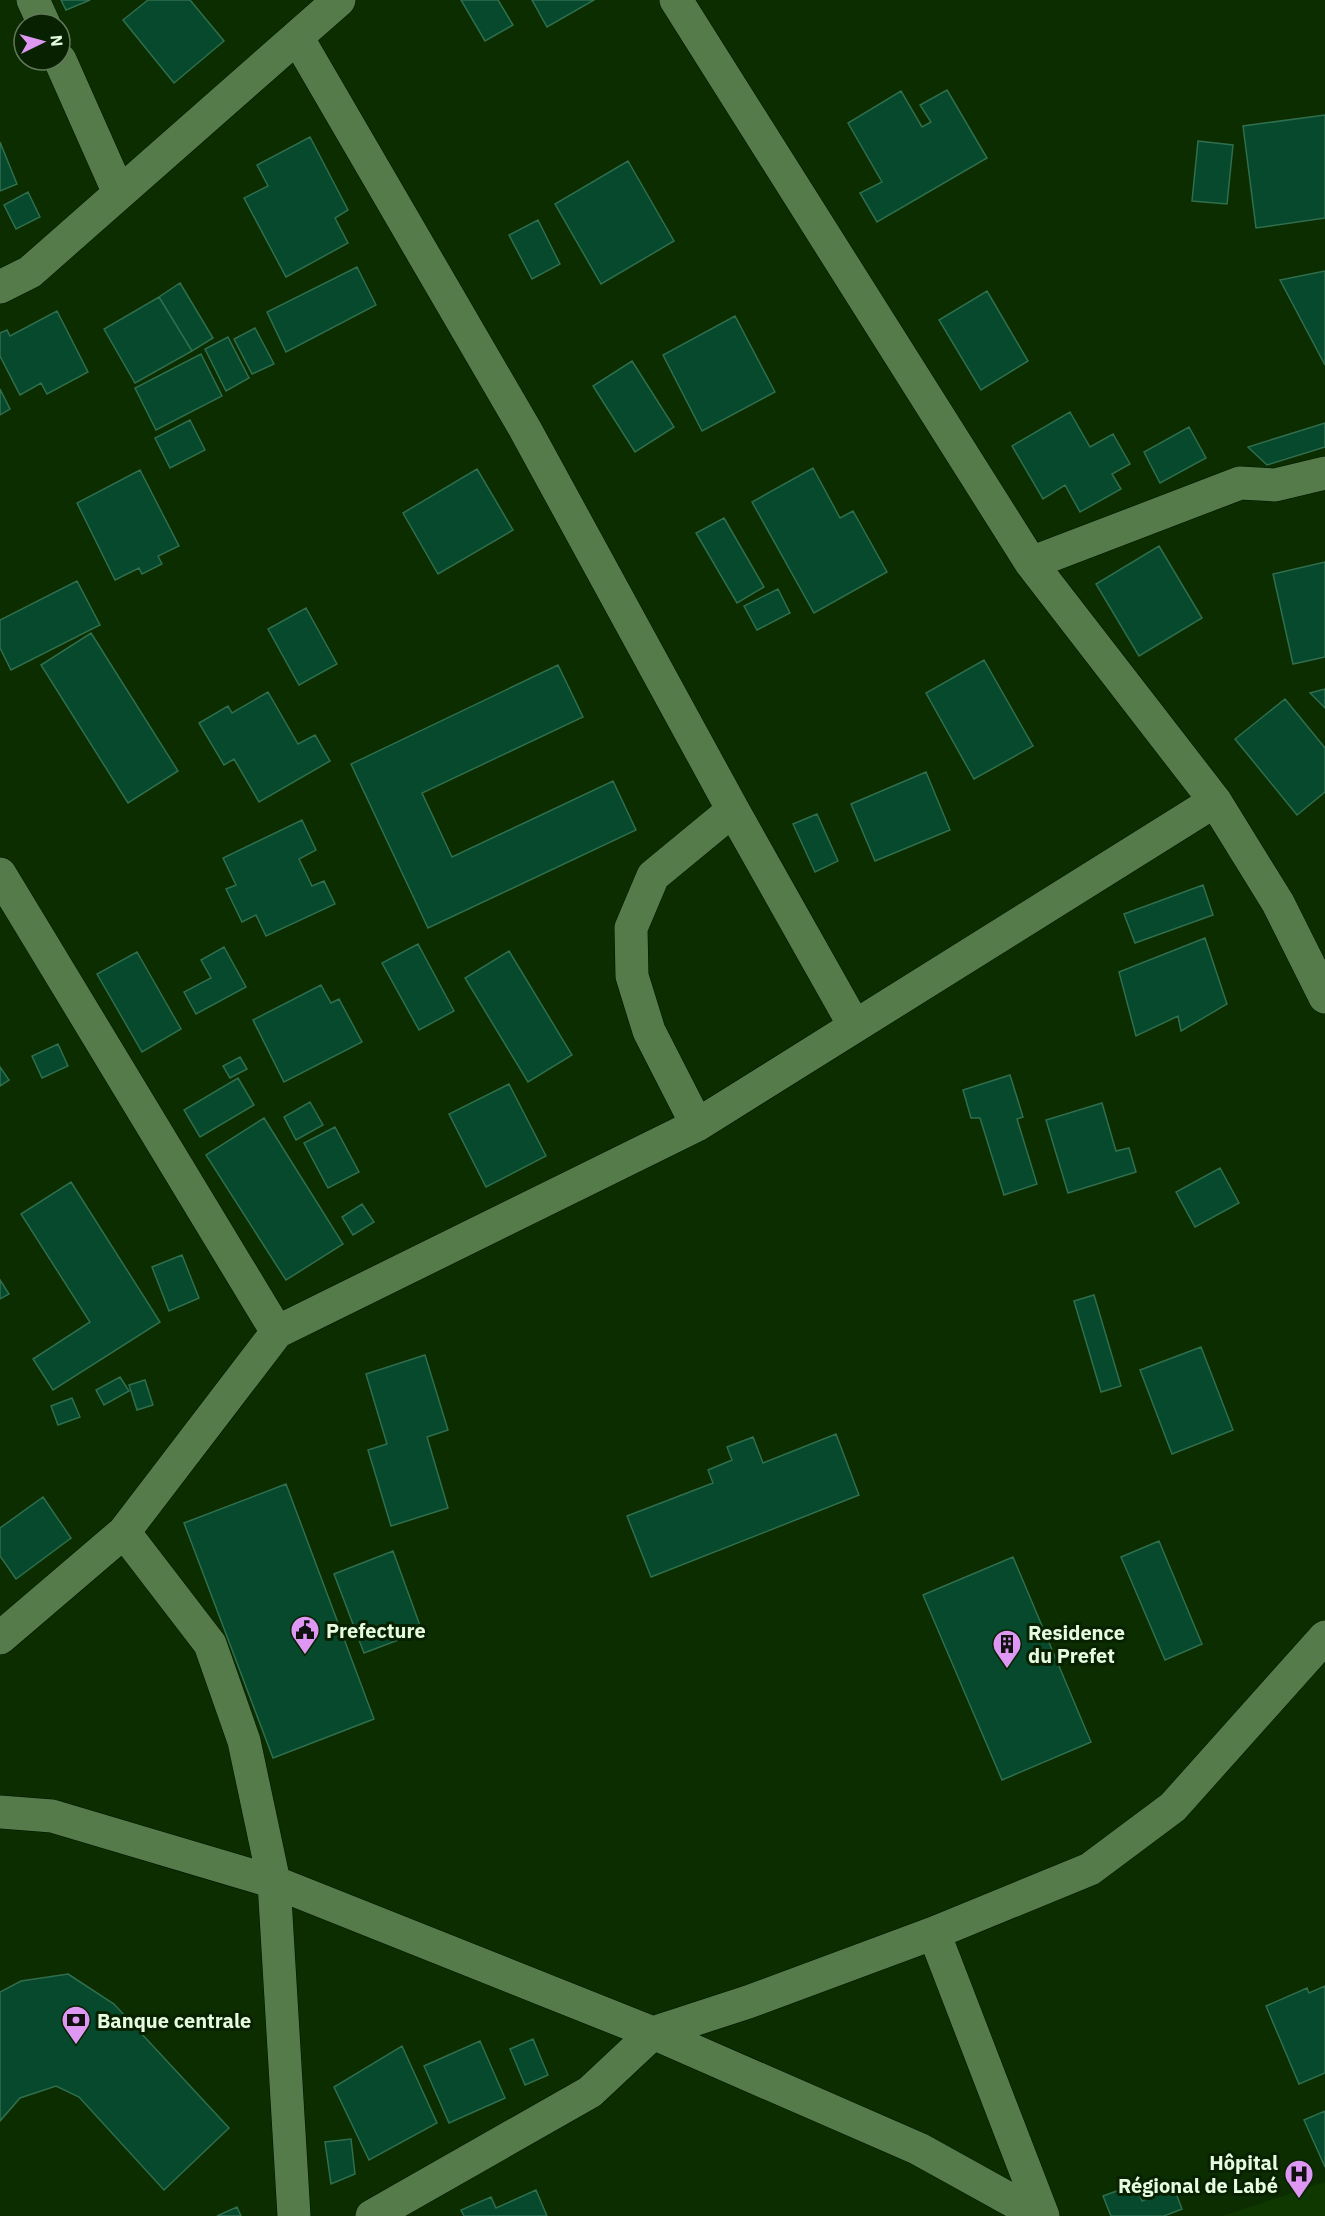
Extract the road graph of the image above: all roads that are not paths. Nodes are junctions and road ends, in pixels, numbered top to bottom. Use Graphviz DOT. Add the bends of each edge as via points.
graph roads {
  1 [pos="339,0"];
  2 [pos="676,0"];
  3 [pos="297,37"];
  4 [pos="65,72"];
  5 [pos="119,193"];
  6 [pos="0,287"];
  7 [pos="1325,473"];
  8 [pos="1031,563"];
  9 [pos="1215,801"];
  10 [pos="733,810"];
  11 [pos="0,874"];
  12 [pos="1325,997"];
  13 [pos="854,1025"];
  14 [pos="697,1125"];
  15 [pos="277,1332"];
  16 [pos="124,1532"];
  17 [pos="1325,1637"];
  18 [pos="0,1638"];
  19 [pos="0,1812"];
  20 [pos="274,1882"];
  21 [pos="934,1933"];
  22 [pos="653,2033"];
  23 [pos="294,2216"];
  24 [pos="372,2216"];
  25 [pos="1042,2216"];
  1 -- 3 [label="street"];
  2 -- 8 [label="street"];
  3 -- 5 [label="street"];
  3 -- 10 [label="street" via="525,429"];
  4 -- 5 [label="street"];
  5 -- 6 [label="street" via="30,272"];
  7 -- 8 [label="street" via="1275,484 1240,483"];
  8 -- 9 [label="street"];
  9 -- 12 [label="street" via="1278,903"];
  9 -- 13 [label="street"];
  10 -- 13 [label="street"];
  10 -- 14 [label="street" via="653,876 631,928 632,976 649,1031"];
  11 -- 15 [label="street"];
  13 -- 14 [label="street"];
  14 -- 15 [label="street"];
  15 -- 16 [label="street"];
  16 -- 18 [label="street"];
  16 -- 20 [label="street" via="210,1644 244,1741"];
  17 -- 21 [label="street" via="1173,1807 1090,1869"];
  19 -- 20 [label="street" via="52,1816"];
  20 -- 22 [label="street"];
  20 -- 23 [label="street"];
  21 -- 22 [label="street"];
  21 -- 25 [label="street"];
  22 -- 24 [label="street" via="590,2092"];
  22 -- 25 [label="street" via="919,2149"];
}
